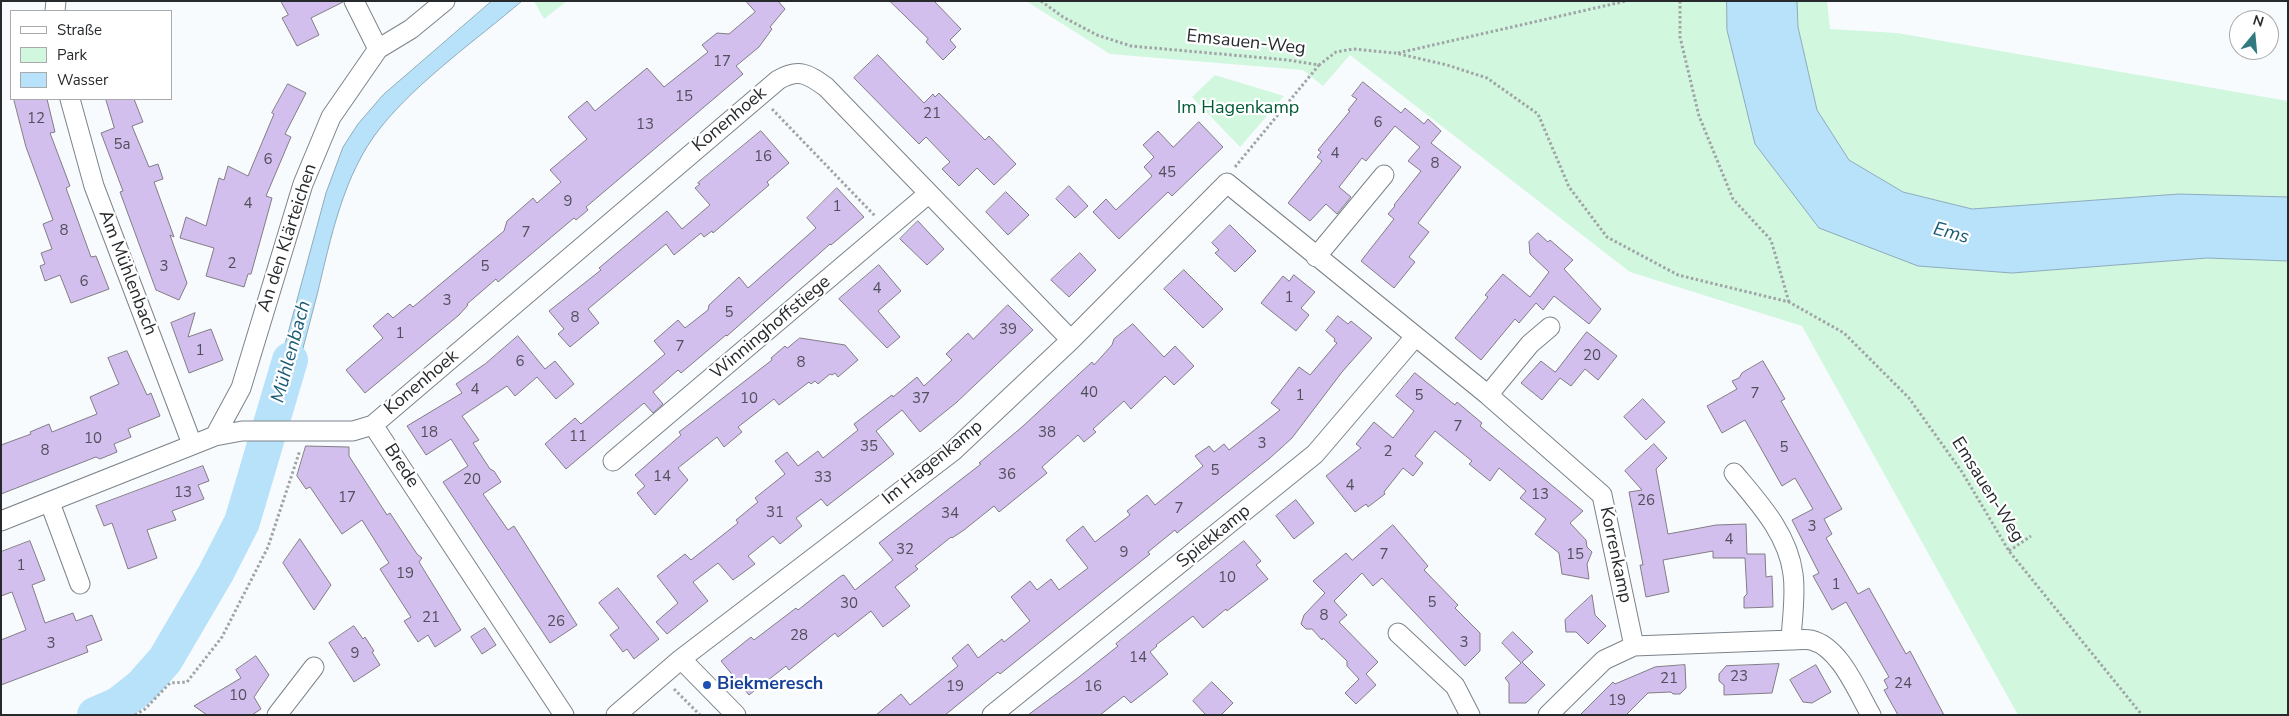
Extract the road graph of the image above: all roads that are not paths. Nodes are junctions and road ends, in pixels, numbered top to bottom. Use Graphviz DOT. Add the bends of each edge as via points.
graph roads {
  1 [pos="354,1"];
  2 [pos="445,1"];
  3 [pos="378,49"];
  4 [pos="70,100"];
  5 [pos="1384,175"];
  6 [pos="1227,184"];
  7 [pos="928,194"];
  8 [pos="1316,257"];
  9 [pos="1550,326"];
  10 [pos="1414,337"];
  11 [pos="1072,340"];
  12 [pos="1488,395"];
  13 [pos="373,425"];
  14 [pos="216,436"];
  15 [pos="192,444"];
  16 [pos="613,461"];
  17 [pos="1734,473"];
  18 [pos="50,503"];
  19 [pos="1,521"];
  20 [pos="80,584"];
  21 [pos="1398,633"];
  22 [pos="1791,640"];
  23 [pos="1634,646"];
  24 [pos="681,659"];
  25 [pos="314,667"];
  26 [pos="277,715"];
  27 [pos="564,715"];
  28 [pos="616,715"];
  29 [pos="736,715"];
  30 [pos="992,715"];
  31 [pos="1470,715"];
  32 [pos="1548,715"];
  33 [pos="1871,715"];
  1 -- 3 [label="street"];
  2 -- 3 [label="street, An den Klärteichen"];
  3 -- 14 [label="street, An den Klärteichen" via="331,117 303,184 241,388"];
  4 -- 15 [label="street, Am Mühlenbach" via="94,186"];
  5 -- 8 [label="street"];
  6 -- 8 [label="street, Korrenkamp"];
  6 -- 11 [label="street, Im Hagenkamp"];
  7 -- 11 [label="street, Konenhoek"];
  7 -- 13 [label="street, Konenhoek" via="826,87 809,74 791,73 778,80"];
  7 -- 16 [label="street, Winninghoffstiege"];
  8 -- 10 [label="street, Korrenkamp"];
  9 -- 12 [label="street" via="1530,344"];
  10 -- 12 [label="street, Korrenkamp"];
  10 -- 30 [label="street, Spiekkamp" via="1315,454"];
  11 -- 24 [label="street, Im Hagenkamp" via="952,452"];
  12 -- 23 [label="street, Korrenkamp" via="1602,495"];
  13 -- 14 [label="street, Brede" via="353,431 242,431"];
  13 -- 27 [label="street, Brede"];
  14 -- 15 [label="street, Brede"];
  15 -- 18 [label="street, Brede"];
  17 -- 22 [label="street" via="1766,512 1783,540 1793,574"];
  18 -- 19 [label="street, Brede"];
  18 -- 20 [label="street"];
  21 -- 31 [label="street" via="1456,686"];
  22 -- 23 [label="street"];
  22 -- 33 [label="street" via="1810,640 1828,648 1839,660"];
  23 -- 32 [label="street" via="1604,660"];
  24 -- 28 [label="street, Im Hagenkamp"];
  24 -- 29 [label="street"];
  25 -- 26 [label="street"];
}
